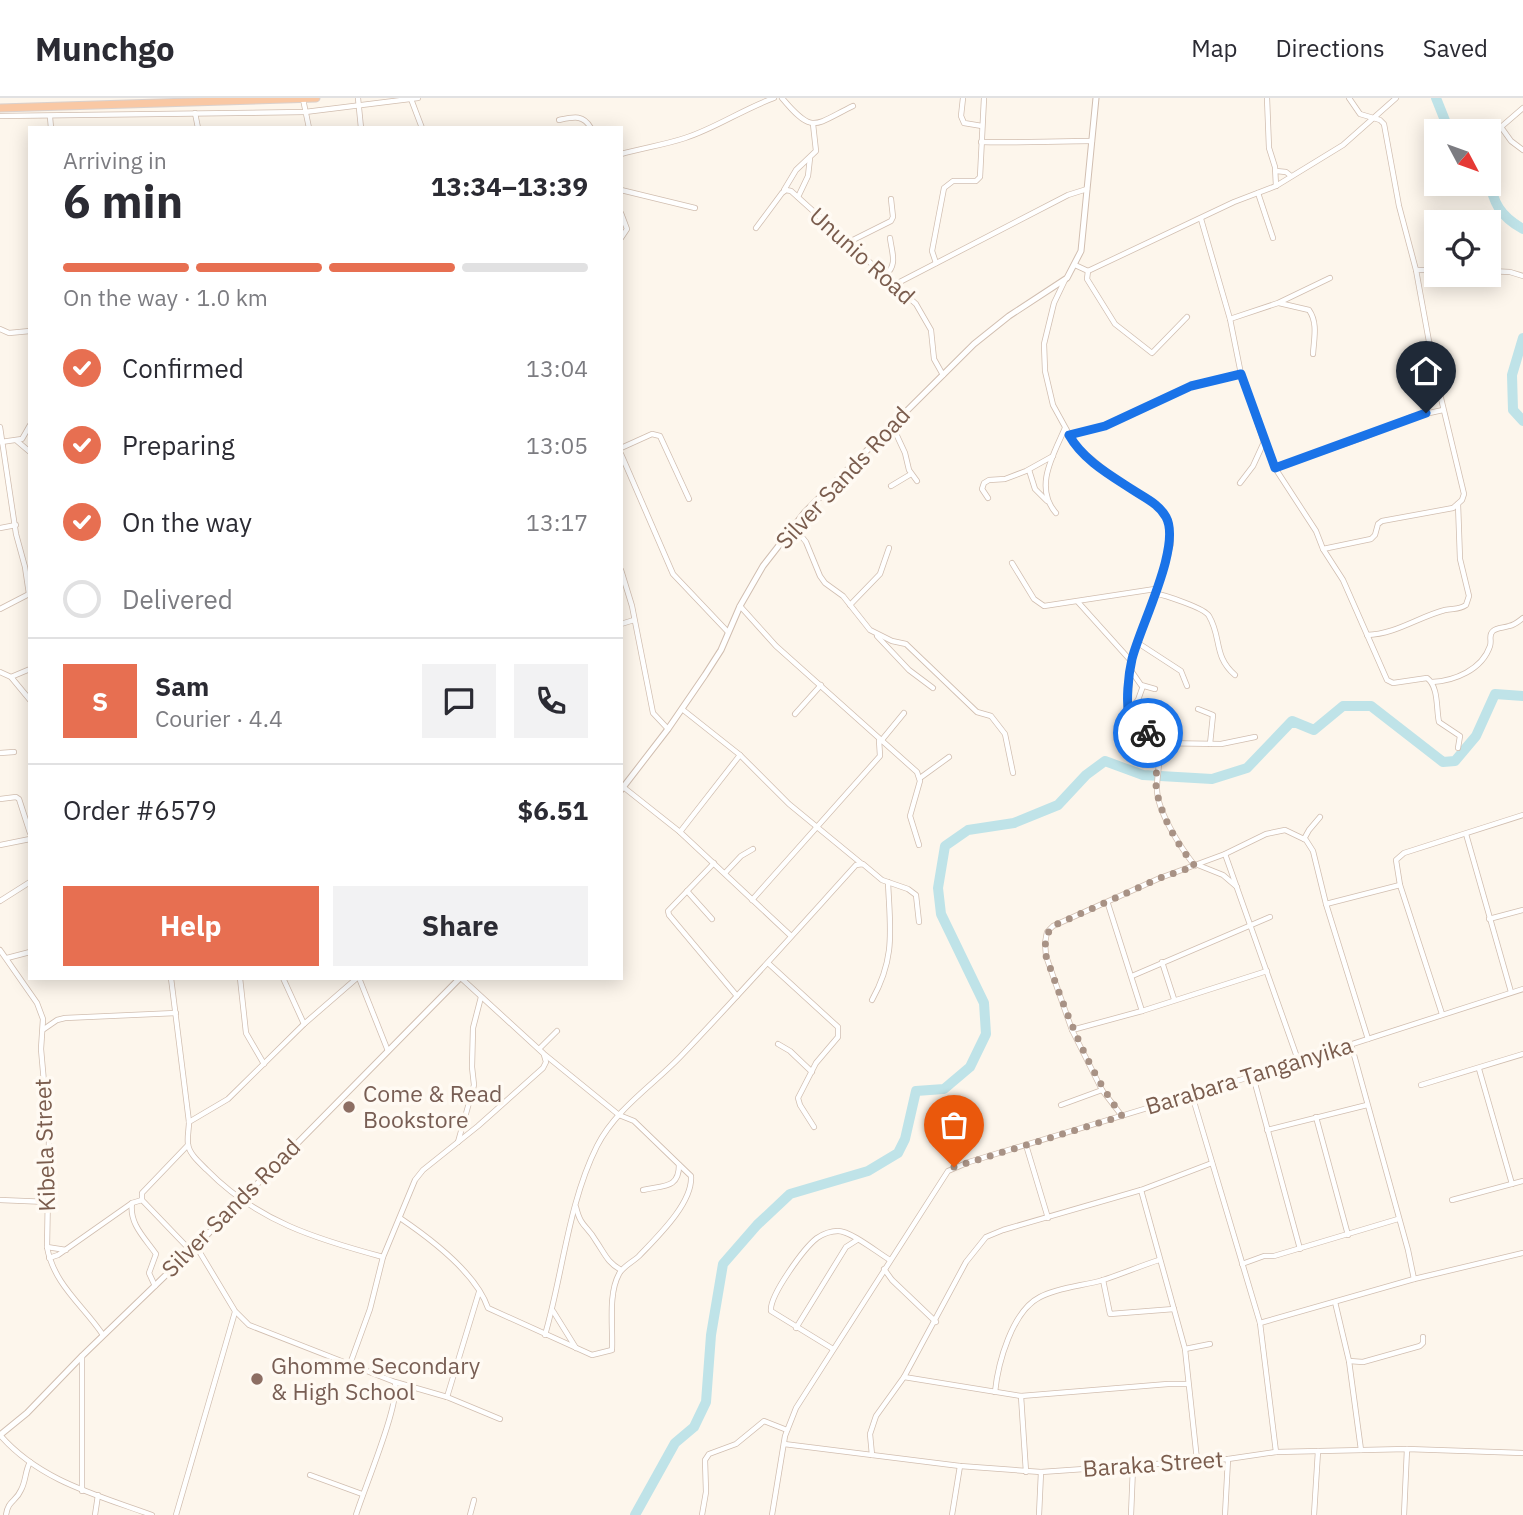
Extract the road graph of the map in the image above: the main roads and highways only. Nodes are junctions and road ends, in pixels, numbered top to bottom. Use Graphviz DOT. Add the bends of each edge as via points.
graph roads {
  1 [pos="316,98"];
  2 [pos="303,99"];
  3 [pos="258,100"];
  4 [pos="81,102"];
  5 [pos="0,108"];
  1 -- 2 [label="highway"];
  2 -- 3 [label="highway"];
  3 -- 4 [label="highway"];
  4 -- 5 [label="highway"];
}
